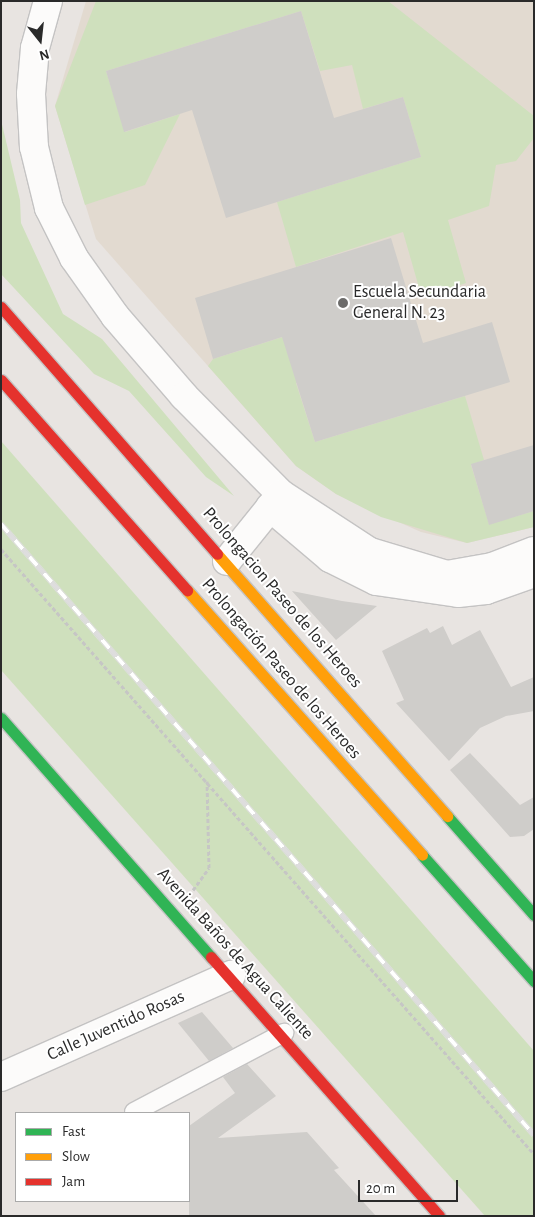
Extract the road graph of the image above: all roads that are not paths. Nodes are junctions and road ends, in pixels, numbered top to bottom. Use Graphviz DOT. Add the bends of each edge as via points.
graph roads {
  1 [pos="48,1"];
  2 [pos="1,307"];
  3 [pos="1,380"];
  4 [pos="275,500"];
  5 [pos="534,551"];
  6 [pos="227,561"];
  7 [pos="534,573"];
  8 [pos="1,718"];
  9 [pos="534,915"];
  10 [pos="231,975"];
  11 [pos="534,982"];
  12 [pos="284,1033"];
  13 [pos="1,1077"];
  14 [pos="134,1112"];
  15 [pos="440,1216"];
  1 -- 4 [label="street" via="35,48 31,94 34,147 49,208 74,258 115,316"];
  2 -- 6 [label="main road, Prolongacion Paseo de los Heroes"];
  3 -- 11 [label="main road, Prolongación Paseo de los Heroes"];
  4 -- 5 [label="street" via="362,548 427,571 464,574"];
  4 -- 6 [label="street"];
  4 -- 7 [label="street" via="330,558 376,581 458,593 486,590"];
  6 -- 9 [label="main road, Prolongacion Paseo de los Heroes"];
  8 -- 10 [label="main road, Avenida Baños de Agua Caliente"];
  10 -- 12 [label="main road, Avenida Baños de Agua Caliente"];
  10 -- 13 [label="street, Calle Juventido Rosas"];
  12 -- 14 [label="lane"];
  12 -- 15 [label="main road, Avenida Baños de Agua Caliente"];
}
